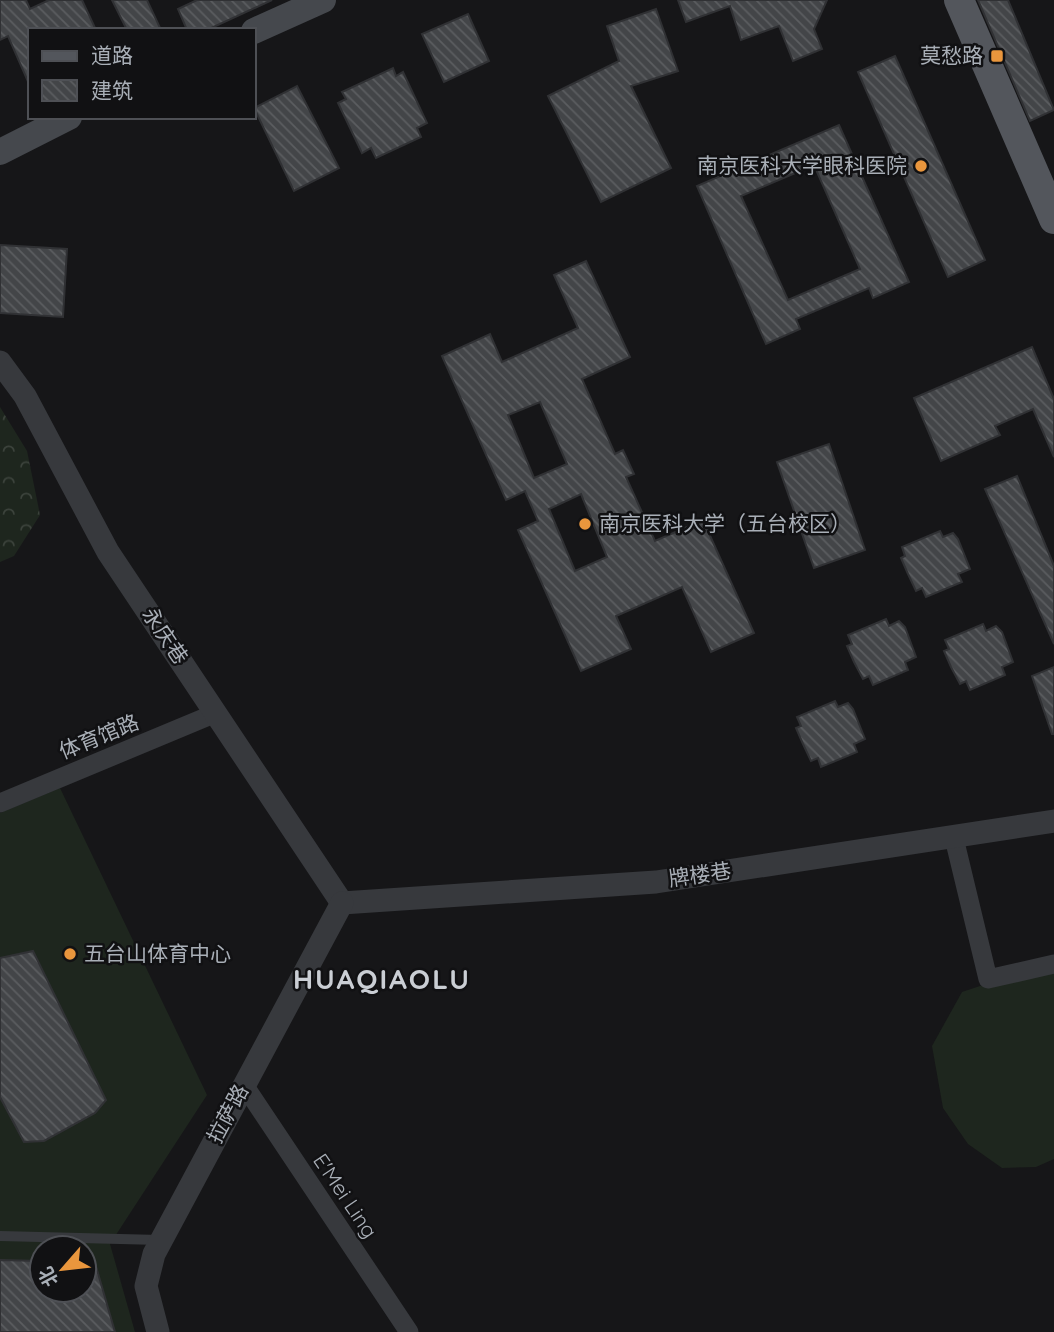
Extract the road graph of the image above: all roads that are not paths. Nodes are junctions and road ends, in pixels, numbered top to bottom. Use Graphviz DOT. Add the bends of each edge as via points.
graph roads {
  1 [pos="323,0"];
  2 [pos="959,0"];
  3 [pos="256,30"];
  4 [pos="65,119"];
  5 [pos="0,152"];
  6 [pos="1054,219"];
  7 [pos="0,362"];
  8 [pos="216,713"];
  9 [pos="0,803"];
  10 [pos="1054,821"];
  11 [pos="954,838"];
  12 [pos="342,903"];
  13 [pos="1054,964"];
  14 [pos="244,1086"];
  15 [pos="0,1236"];
  16 [pos="160,1240"];
  17 [pos="158,1332"];
  18 [pos="409,1332"];
  1 -- 3 [label="main road"];
  2 -- 6 [label="main road"];
  4 -- 5 [label="main road"];
  7 -- 8 [label="street, 永庆巷" via="25,396 108,552"];
  8 -- 9 [label="street, 体育馆路"];
  8 -- 12 [label="street, 永庆巷"];
  10 -- 11 [label="street, 牌楼巷"];
  11 -- 12 [label="street, 牌楼巷" via="656,882"];
  11 -- 13 [label="street" via="988,979"];
  12 -- 14 [label="street, 拉萨路"];
  14 -- 16 [label="street, 拉萨路"];
  14 -- 18 [label="street, E'Mei Ling"];
  15 -- 16 [label="lane"];
  16 -- 17 [label="street, 拉萨路" via="146,1286"];
}
